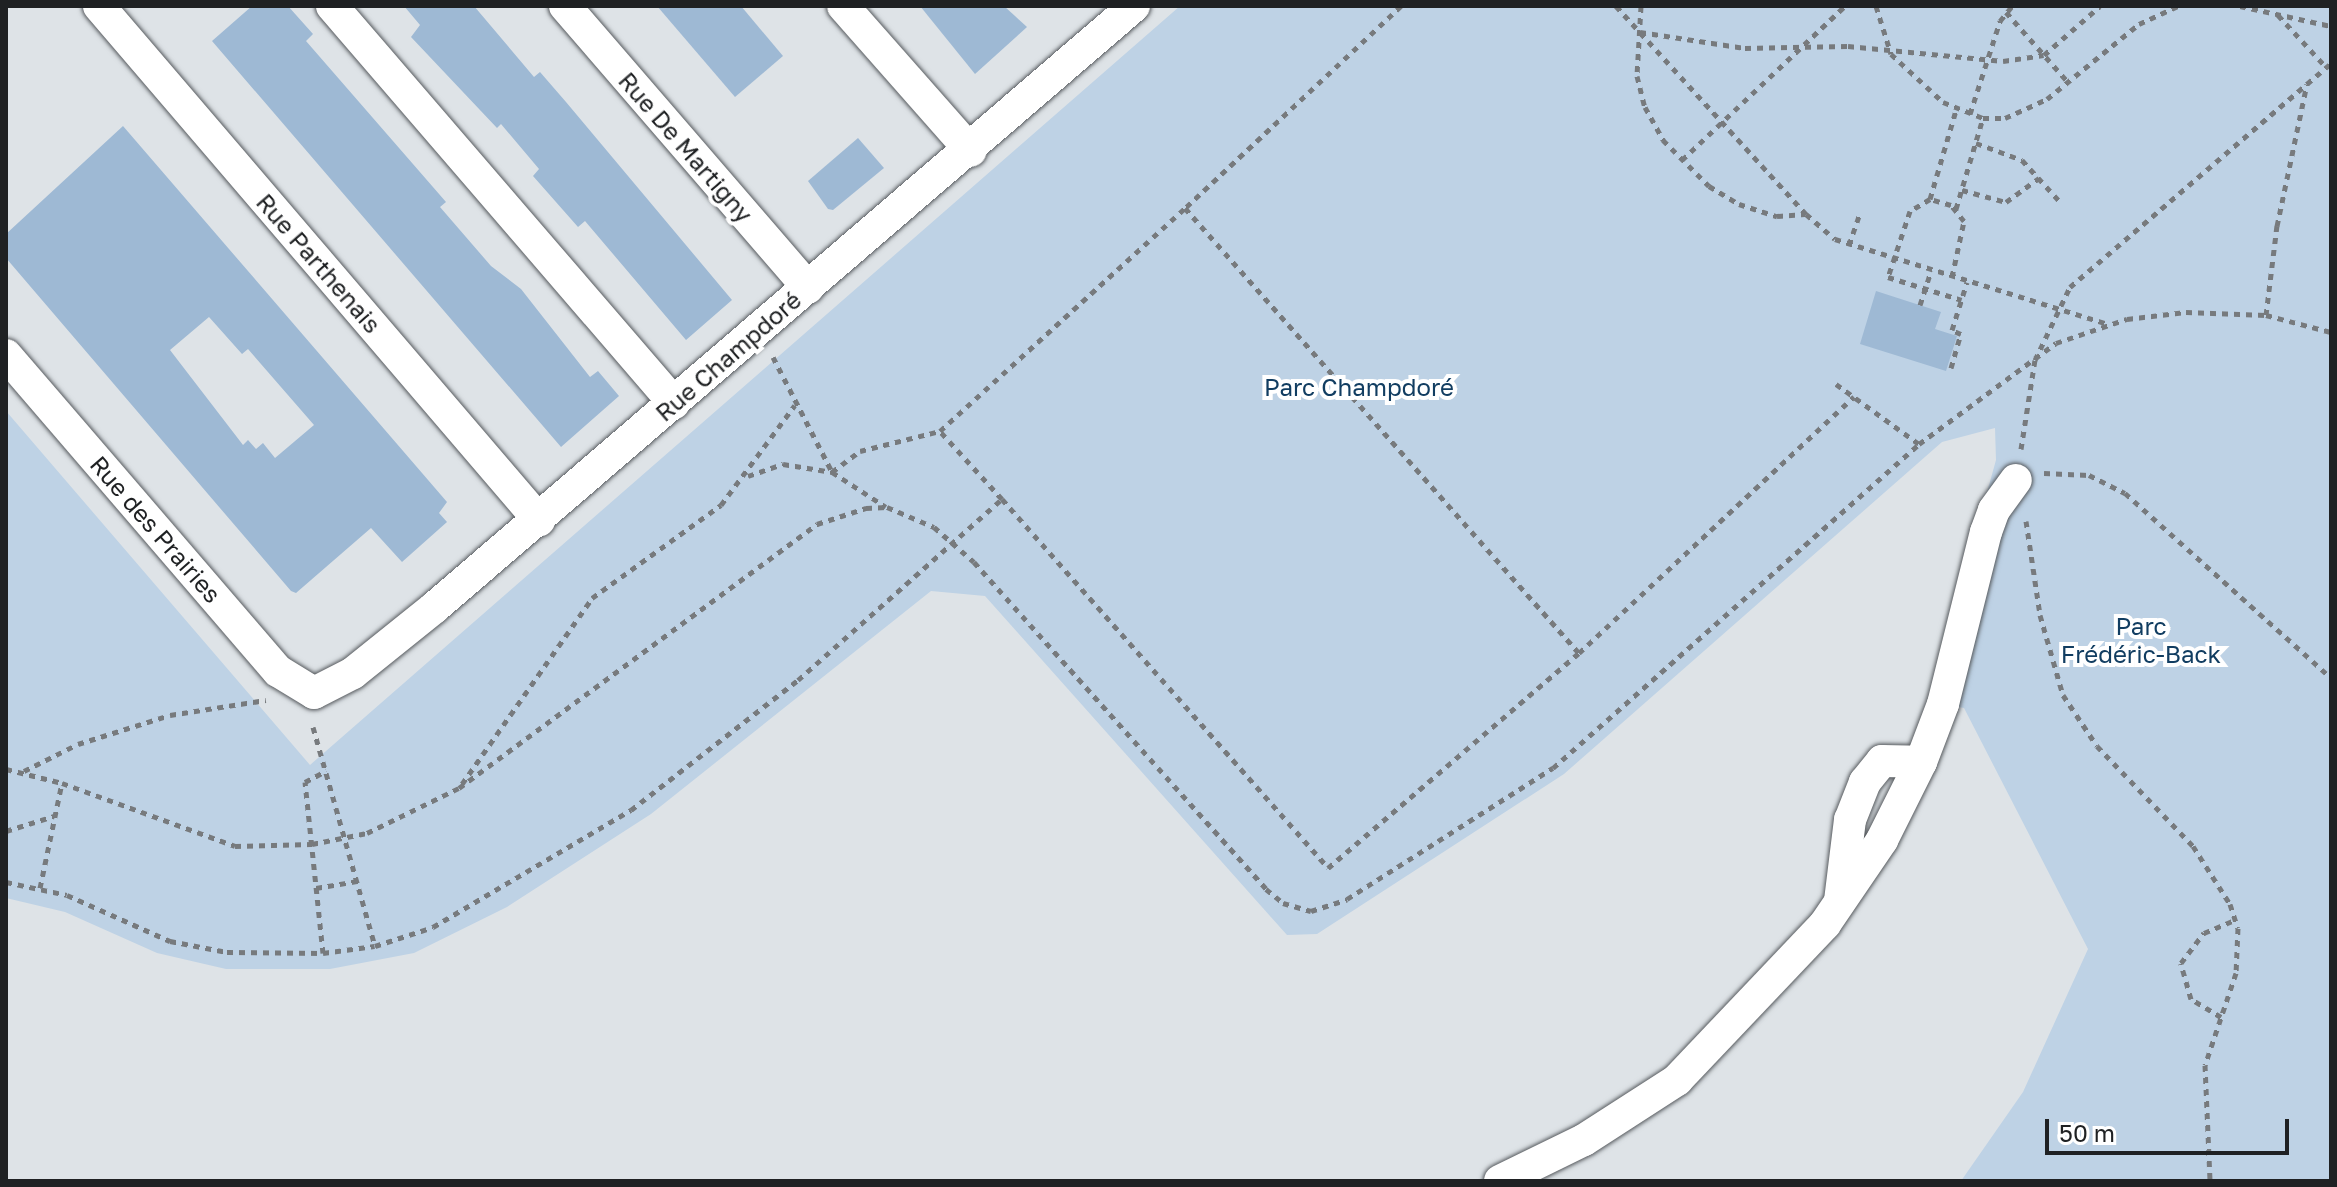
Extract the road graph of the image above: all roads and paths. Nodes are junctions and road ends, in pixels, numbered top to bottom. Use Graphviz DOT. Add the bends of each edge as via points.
graph roads {
  1 [pos="99,6"];
  2 [pos="332,6"];
  3 [pos="565,6"];
  4 [pos="843,6"];
  5 [pos="1401,6"];
  6 [pos="1616,6"];
  7 [pos="1641,6"];
  8 [pos="1845,6"];
  9 [pos="1876,6"];
  10 [pos="2012,6"];
  11 [pos="2100,6"];
  12 [pos="2178,6"];
  13 [pos="2240,6"];
  14 [pos="1116,12"];
  15 [pos="2006,12"];
  16 [pos="2277,14"];
  17 [pos="2331,26"];
  18 [pos="2033,29"];
  19 [pos="1639,31"];
  20 [pos="2025,34"];
  21 [pos="1803,49"];
  22 [pos="1891,54"];
  23 [pos="2044,55"];
  24 [pos="1988,60"];
  25 [pos="2329,65"];
  26 [pos="2068,82"];
  27 [pos="2307,83"];
  28 [pos="1956,110"];
  29 [pos="1970,114"];
  30 [pos="1983,118"];
  31 [pos="1723,123"];
  32 [pos="1976,143"];
  33 [pos="971,151"];
  34 [pos="1682,160"];
  35 [pos="2039,178"];
  36 [pos="1962,190"];
  37 [pos="1930,199"];
  38 [pos="2062,204"];
  39 [pos="1185,208"];
  40 [pos="1956,210"];
  41 [pos="1806,214"];
  42 [pos="1859,216"];
  43 [pos="1849,245"];
  44 [pos="1893,260"];
  45 [pos="1931,271"];
  46 [pos="1952,277"];
  47 [pos="1967,282"];
  48 [pos="808,288"];
  49 [pos="1925,288"];
  50 [pos="1962,300"];
  51 [pos="1920,305"];
  52 [pos="2057,309"];
  53 [pos="2266,315"];
  54 [pos="2107,324"];
  55 [pos="761,328"];
  56 [pos="2331,332"];
  57 [pos="6,355"];
  58 [pos="2035,360"];
  59 [pos="1951,368"];
  60 [pos="1836,384"];
  61 [pos="1854,397"];
  62 [pos="674,403"];
  63 [pos="795,405"];
  64 [pos="940,431"];
  65 [pos="1919,444"];
  66 [pos="832,472"];
  67 [pos="744,479"];
  68 [pos="2016,480"];
  69 [pos="1002,499"];
  70 [pos="887,507"];
  71 [pos="539,520"];
  72 [pos="953,543"];
  73 [pos="1579,653"];
  74 [pos="2331,678"];
  75 [pos="314,693"];
  76 [pos="313,727"];
  77 [pos="1921,762"];
  78 [pos="6,769"];
  79 [pos="326,771"];
  80 [pos="23,772"];
  81 [pos="62,783"];
  82 [pos="459,788"];
  83 [pos="54,816"];
  84 [pos="6,831"];
  85 [pos="344,837"];
  86 [pos="312,844"];
  87 [pos="358,881"];
  88 [pos="6,882"];
  89 [pos="40,888"];
  90 [pos="316,888"];
  91 [pos="1840,903"];
  92 [pos="2235,920"];
  93 [pos="375,946"];
  94 [pos="323,953"];
  95 [pos="2221,1017"];
  96 [pos="1500,1181"];
  97 [pos="2210,1181"];
  1 -- 71 [label="street, Rue Parthenais"];
  2 -- 62 [label="street"];
  3 -- 48 [label="street, Rue De Martigny"];
  4 -- 33 [label="street"];
  5 -- 39 [label="path"];
  6 -- 19 [label="path"];
  7 -- 19 [label="path"];
  8 -- 21 [label="path"];
  9 -- 22 [label="path"];
  10 -- 15 [label="path"];
  11 -- 23 [label="path"];
  12 -- 26 [label="path" via="2139,24"];
  13 -- 16 [label="path"];
  14 -- 33 [label="street, Rue Champdoré"];
  15 -- 20 [label="path"];
  15 -- 24 [label="path"];
  16 -- 17 [label="path"];
  16 -- 25 [label="path"];
  18 -- 20 [label="path"];
  19 -- 21 [label="path" via="1745,48"];
  19 -- 31 [label="path"];
  19 -- 34 [label="path" via="1635,59 1645,107"];
  20 -- 23 [label="path"];
  21 -- 22 [label="path" via="1848,46"];
  21 -- 31 [label="path"];
  22 -- 24 [label="path"];
  22 -- 28 [label="path"];
  23 -- 24 [label="path"];
  23 -- 26 [label="path"];
  24 -- 29 [label="path"];
  25 -- 27 [label="path"];
  26 -- 30 [label="path" via="2025,113"];
  27 -- 52 [label="path" via="2081,275"];
  27 -- 53 [label="path" via="2277,226"];
  28 -- 29 [label="path"];
  28 -- 37 [label="path"];
  29 -- 30 [label="path"];
  30 -- 32 [label="path"];
  31 -- 34 [label="path"];
  31 -- 41 [label="path"];
  32 -- 35 [label="path" via="2022,160"];
  32 -- 36 [label="path"];
  33 -- 48 [label="street, Rue Champdoré"];
  34 -- 41 [label="path" via="1709,186 1739,204 1777,216"];
  35 -- 36 [label="path" via="2006,202"];
  35 -- 38 [label="path"];
  36 -- 40 [label="path"];
  37 -- 40 [label="path"];
  37 -- 44 [label="path" via="1910,211"];
  39 -- 64 [label="path"];
  39 -- 73 [label="path"];
  40 -- 46 [label="path" via="1965,229"];
  41 -- 43 [label="path"];
  42 -- 43 [label="path"];
  43 -- 44 [label="path"];
  44 -- 45 [label="path"];
  44 -- 49 [label="path" via="1888,277"];
  45 -- 46 [label="path"];
  45 -- 49 [label="path"];
  46 -- 47 [label="path"];
  47 -- 50 [label="path"];
  47 -- 52 [label="path"];
  48 -- 55 [label="street, Rue Champdoré"];
  49 -- 50 [label="path"];
  49 -- 51 [label="path"];
  50 -- 59 [label="path" via="1952,330 1961,334"];
  52 -- 54 [label="path"];
  52 -- 58 [label="path"];
  53 -- 54 [label="path" via="2186,312"];
  53 -- 56 [label="path"];
  54 -- 58 [label="path" via="2056,343"];
  55 -- 62 [label="street, Rue Champdoré"];
  55 -- 63 [label="path"];
  57 -- 75 [label="street, Rue des Prairies" via="278,671"];
  58 -- 65 [label="path"];
  58 -- 68 [label="path"];
  60 -- 61 [label="path"];
  61 -- 65 [label="path"];
  61 -- 73 [label="path"];
  62 -- 71 [label="street, Rue Champdoré"];
  63 -- 66 [label="path"];
  63 -- 67 [label="path"];
  64 -- 66 [label="path" via="860,451"];
  64 -- 69 [label="path"];
  65 -- 72 [label="path" via="1553,768 1347,899 1311,911 1283,903 1266,889"];
  66 -- 67 [label="path" via="783,464"];
  66 -- 70 [label="path"];
  67 -- 82 [label="path" via="679,539 592,598"];
  68 -- 74 [label="path" via="2061,471 2089,475 2125,493"];
  68 -- 77 [label="street" via="1994,510 1986,532 1943,704"];
  68 -- 92 [label="path" via="2040,615 2063,695 2097,746 2193,846"];
  69 -- 72 [label="path"];
  69 -- 73 [label="path" via="1328,868"];
  70 -- 72 [label="path" via="914,515"];
  70 -- 82 [label="path" via="838,515 798,536 577,706"];
  71 -- 75 [label="street, Rue Champdoré" via="353,673"];
  72 -- 93 [label="path" via="798,680 631,810 475,906"];
  75 -- 80 [label="path" via="170,715 78,744"];
  76 -- 79 [label="path"];
  77 -- 91 [label="street" via="1882,840"];
  77 -- 91 [label="street" via="1882,761 1865,782 1850,820"];
  78 -- 80 [label="path"];
  79 -- 85 [label="path"];
  79 -- 86 [label="path" via="305,782"];
  80 -- 81 [label="path"];
  81 -- 83 [label="path"];
  81 -- 86 [label="path" via="206,839 258,847"];
  82 -- 85 [label="path" via="415,814"];
  83 -- 84 [label="path"];
  83 -- 89 [label="path"];
  85 -- 86 [label="path"];
  85 -- 87 [label="path"];
  86 -- 90 [label="path"];
  87 -- 90 [label="path"];
  87 -- 93 [label="path"];
  88 -- 89 [label="path"];
  89 -- 94 [label="path" via="170,941 227,952"];
  90 -- 94 [label="path"];
  91 -- 96 [label="street" via="1736,1023 1677,1080 1584,1140"];
  92 -- 95 [label="path" via="2236,973"];
  92 -- 95 [label="path" via="2204,933 2181,963 2191,999"];
  93 -- 94 [label="path"];
  95 -- 97 [label="path" via="2205,1065"];
}
